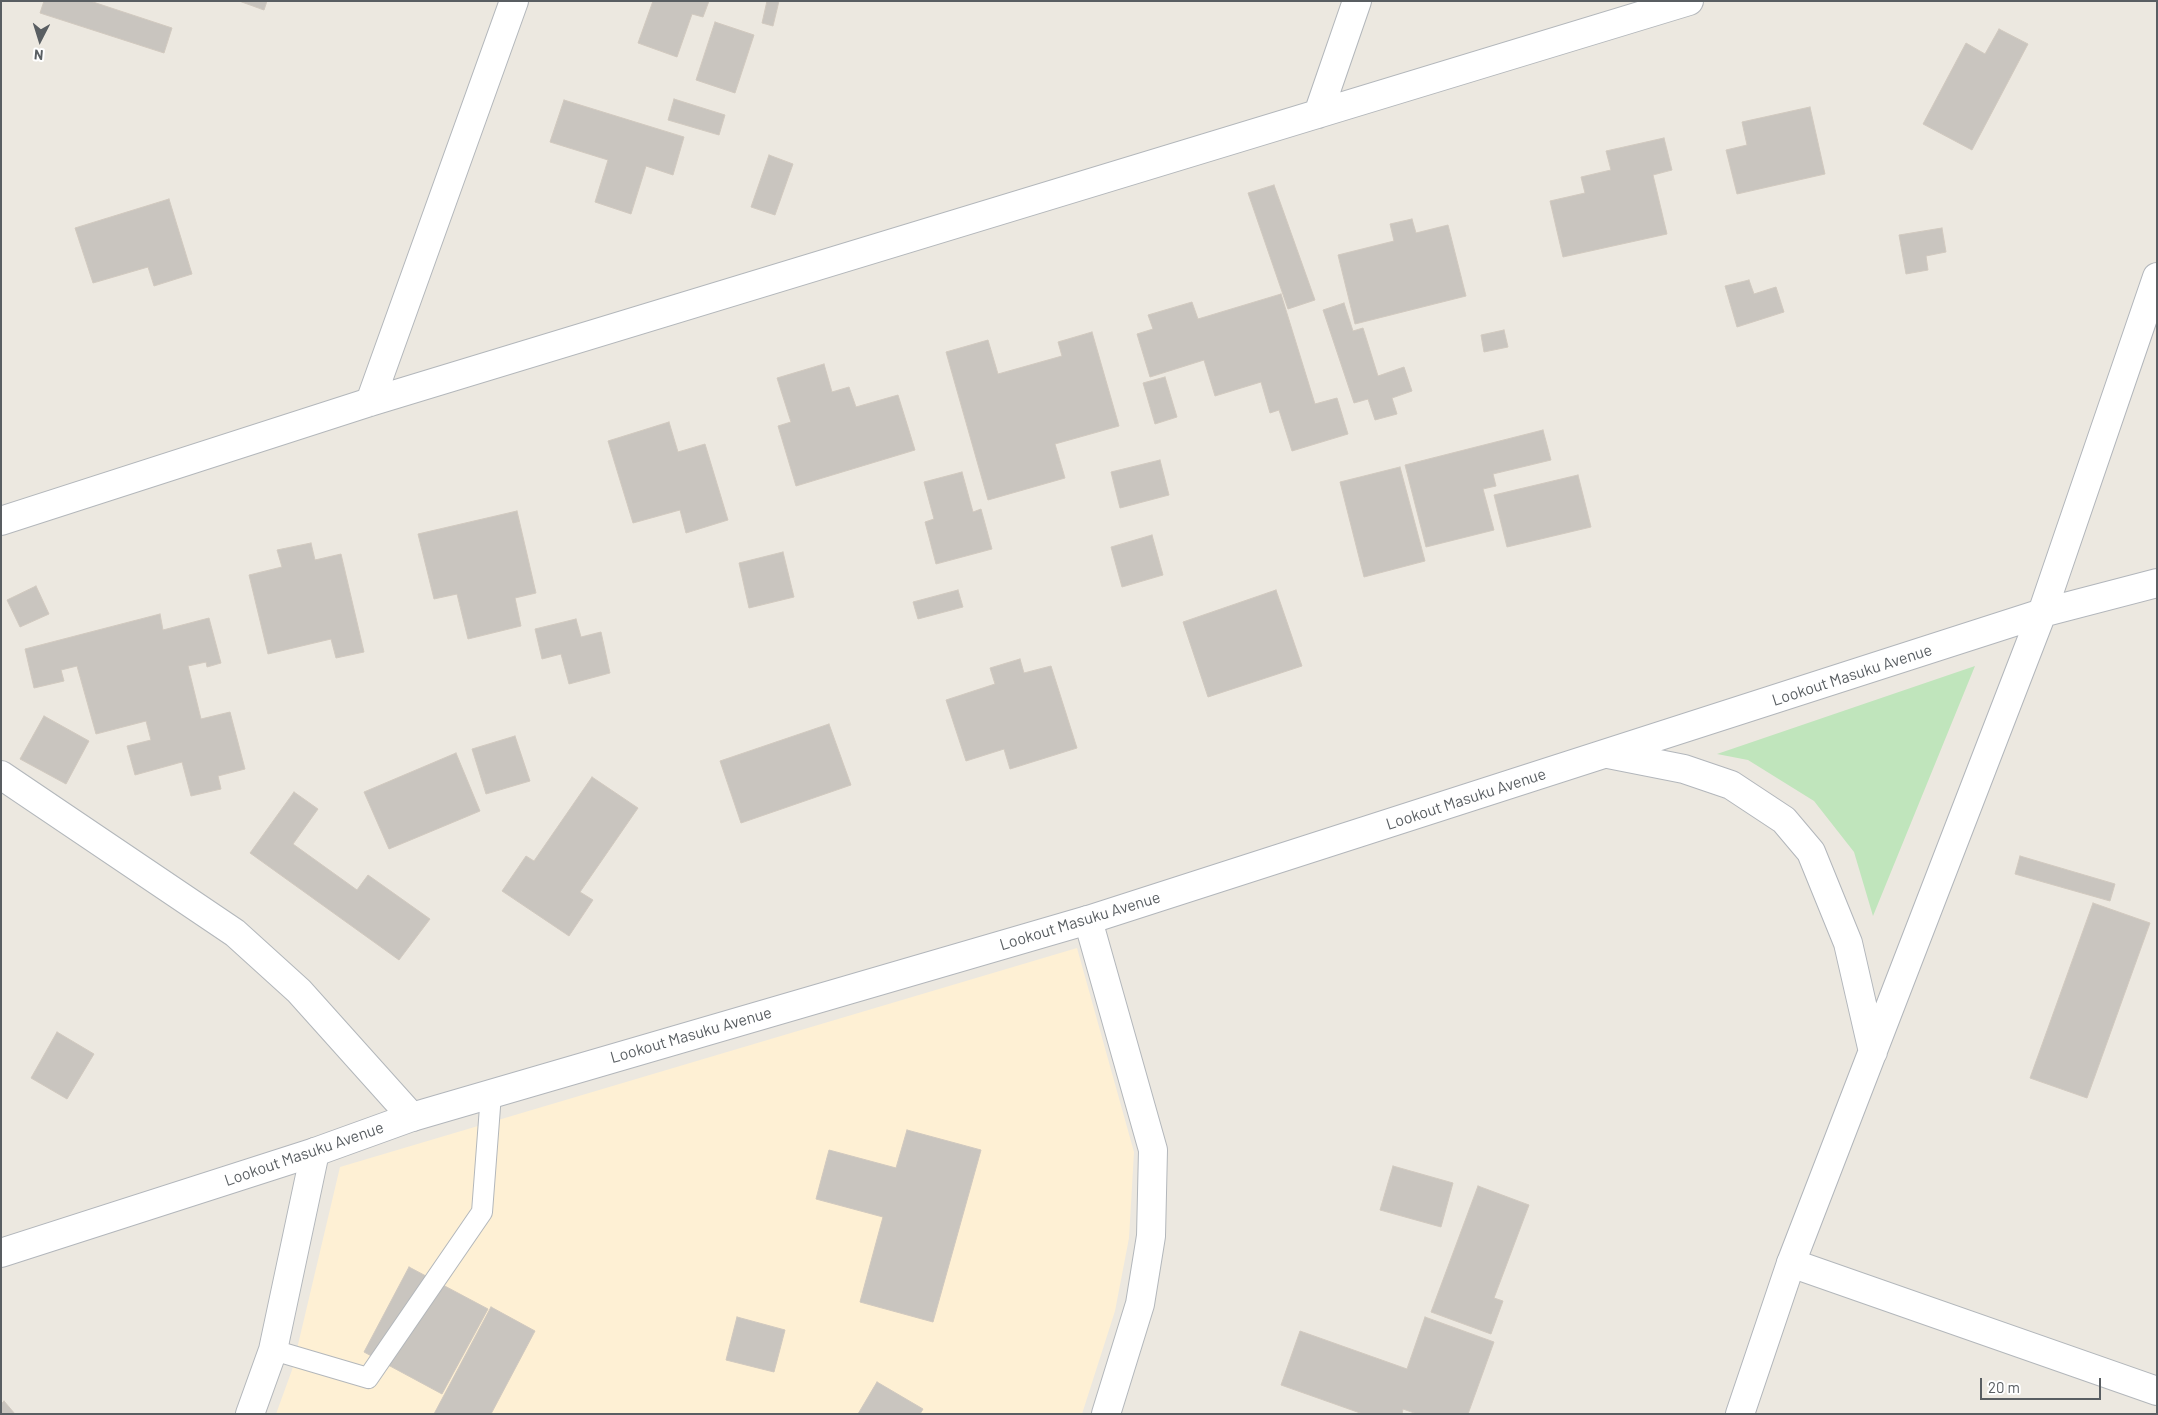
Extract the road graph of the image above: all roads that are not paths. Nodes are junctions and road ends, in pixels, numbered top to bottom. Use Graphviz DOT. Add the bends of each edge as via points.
graph roads {
  1 [pos="514,1"];
  2 [pos="1357,1"];
  3 [pos="1689,1"];
  4 [pos="1318,114"];
  5 [pos="2157,278"];
  6 [pos="370,402"];
  7 [pos="1,521"];
  8 [pos="2157,583"];
  9 [pos="2042,613"];
  10 [pos="1607,753"];
  11 [pos="1,774"];
  12 [pos="1088,920"];
  13 [pos="1873,1052"];
  14 [pos="491,1094"];
  15 [pos="412,1117"];
  16 [pos="315,1152"];
  17 [pos="1,1253"];
  18 [pos="1791,1263"];
  19 [pos="273,1350"];
  20 [pos="2157,1391"];
  21 [pos="250,1414"];
  22 [pos="1106,1414"];
  23 [pos="1740,1414"];
  1 -- 6 [label="street"];
  2 -- 4 [label="street"];
  3 -- 4 [label="street"];
  4 -- 6 [label="street"];
  5 -- 9 [label="street"];
  6 -- 7 [label="street"];
  8 -- 9 [label="street, Lookout Masuku Avenue"];
  9 -- 10 [label="street, Lookout Masuku Avenue"];
  9 -- 13 [label="street"];
  10 -- 12 [label="street, Lookout Masuku Avenue"];
  10 -- 13 [label="street" via="1684,769 1732,785 1784,820 1811,852 1845,935"];
  11 -- 15 [label="street" via="235,932 300,991"];
  12 -- 14 [label="street, Lookout Masuku Avenue"];
  12 -- 22 [label="street" via="1153,1150 1151,1236 1140,1304"];
  13 -- 18 [label="street"];
  14 -- 15 [label="street, Lookout Masuku Avenue"];
  14 -- 19 [label="lane" via="482,1212 368,1378"];
  15 -- 16 [label="street, Lookout Masuku Avenue"];
  16 -- 17 [label="street, Lookout Masuku Avenue"];
  16 -- 19 [label="street"];
  18 -- 20 [label="street"];
  18 -- 23 [label="street"];
  19 -- 21 [label="street"];
}
